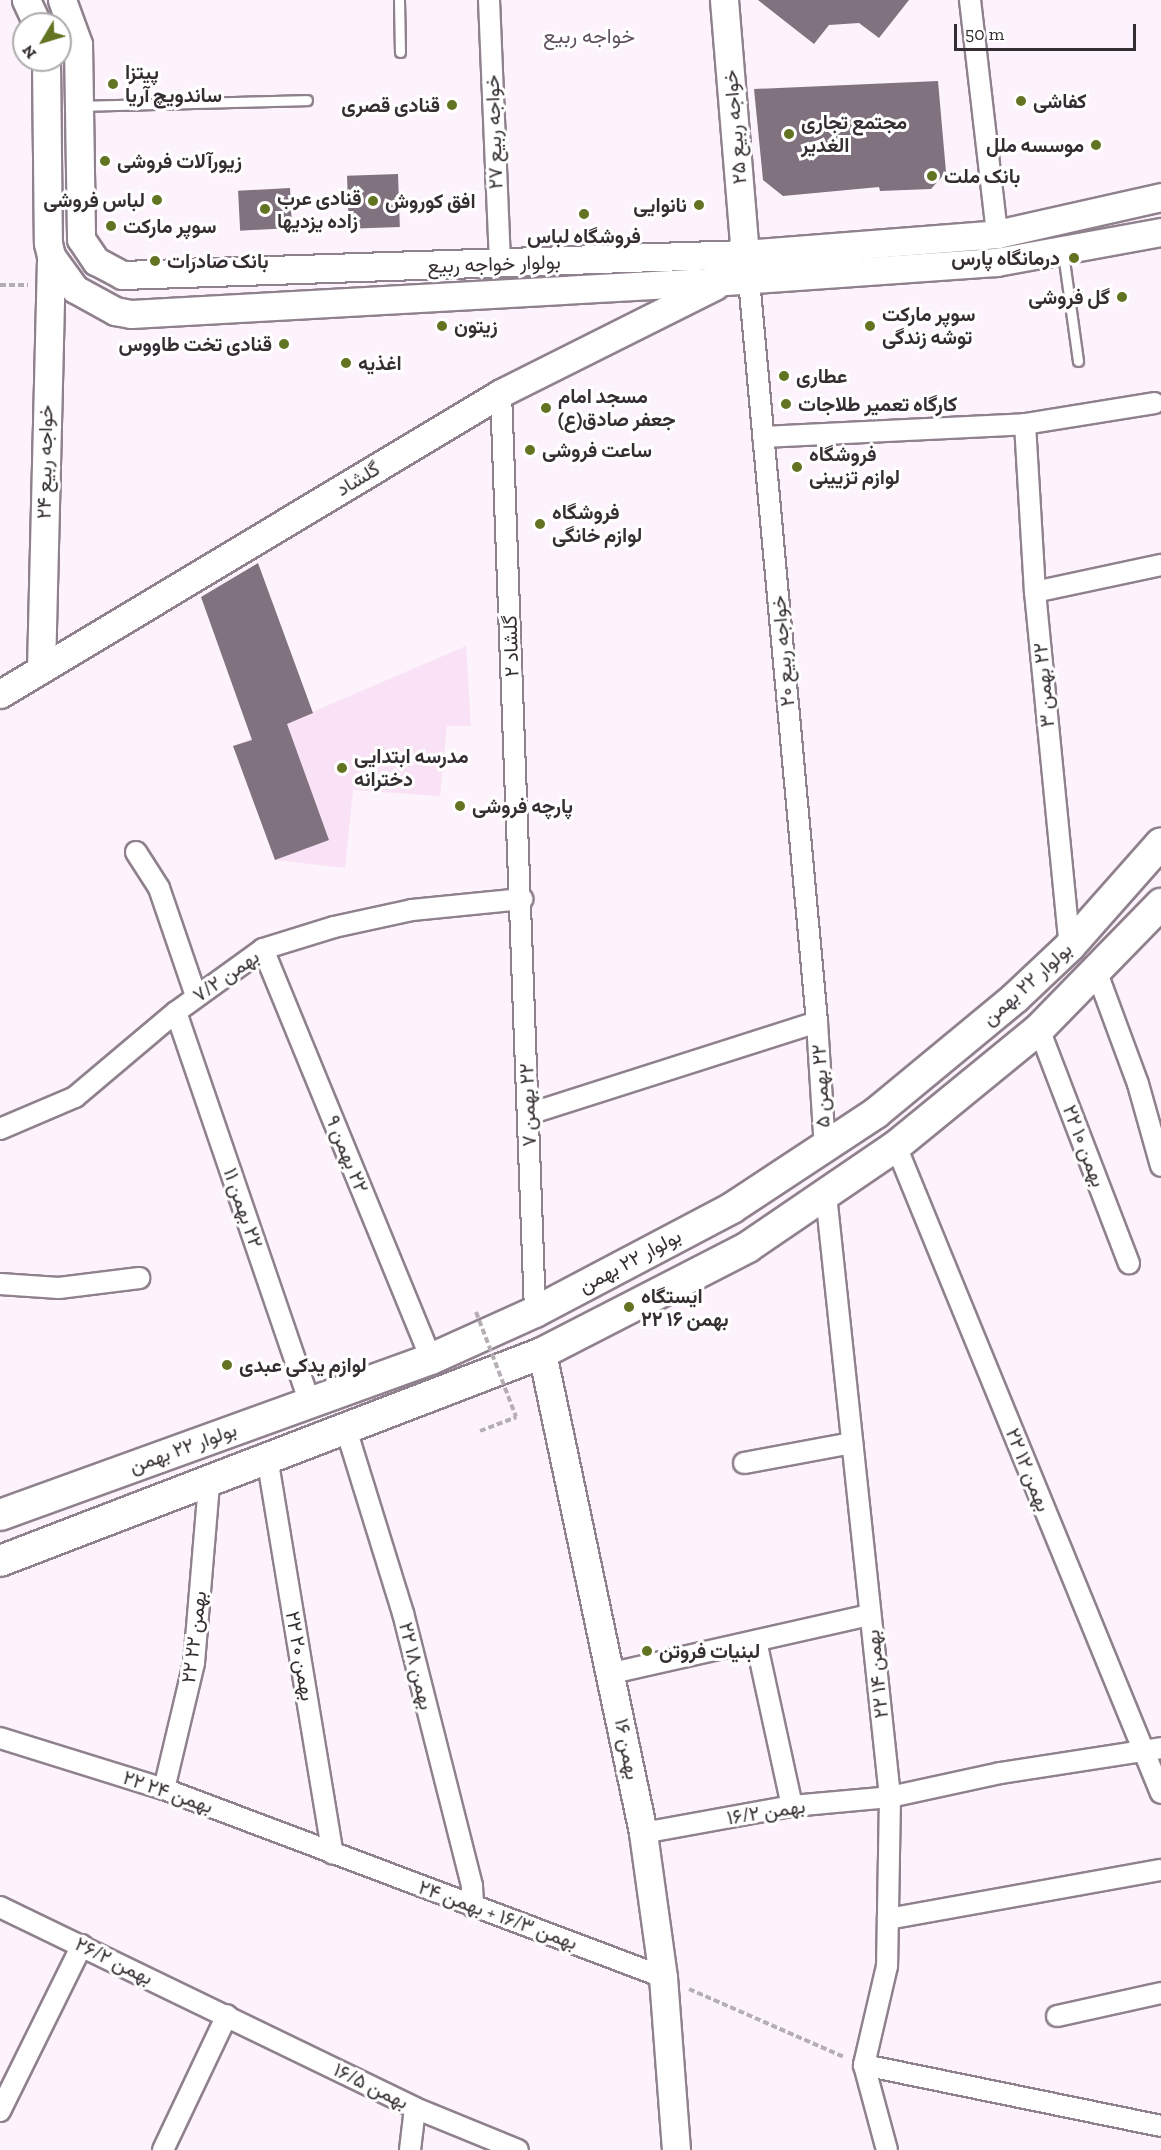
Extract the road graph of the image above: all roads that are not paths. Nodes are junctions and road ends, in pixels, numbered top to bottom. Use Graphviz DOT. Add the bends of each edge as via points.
graph roads {
  1 [pos="62,0"];
  2 [pos="399,0"];
  3 [pos="489,0"];
  4 [pos="724,0"];
  5 [pos="970,0"];
  6 [pos="400,52"];
  7 [pos="46,72"];
  8 [pos="307,100"];
  9 [pos="80,106"];
  10 [pos="1161,197"];
  11 [pos="1161,232"];
  12 [pos="997,234"];
  13 [pos="1062,250"];
  14 [pos="51,256"];
  15 [pos="500,264"];
  16 [pos="740,272"];
  17 [pos="1078,361"];
  18 [pos="501,393"];
  19 [pos="1154,403"];
  20 [pos="1025,424"];
  21 [pos="763,437"];
  22 [pos="1161,565"];
  23 [pos="1035,592"];
  24 [pos="41,669"];
  25 [pos="0,694"];
  26 [pos="1161,843"];
  27 [pos="136,852"];
  28 [pos="522,898"];
  29 [pos="1161,904"];
  30 [pos="1070,946"];
  31 [pos="263,949"];
  32 [pos="1097,973"];
  33 [pos="196,996"];
  34 [pos="176,1012"];
  35 [pos="817,1022"];
  36 [pos="1039,1029"];
  37 [pos="529,1114"];
  38 [pos="0,1129"];
  39 [pos="896,1146"];
  40 [pos="825,1149"];
  41 [pos="1161,1166"];
  42 [pos="826,1195"];
  43 [pos="1129,1263"];
  44 [pos="140,1278"];
  45 [pos="0,1284"];
  46 [pos="535,1312"];
  47 [pos="542,1353"];
  48 [pos="431,1359"];
  49 [pos="310,1403"];
  50 [pos="346,1429"];
  51 [pos="852,1443"];
  52 [pos="267,1457"];
  53 [pos="744,1463"];
  54 [pos="208,1483"];
  55 [pos="0,1515"];
  56 [pos="0,1561"];
  57 [pos="870,1615"];
  58 [pos="756,1641"];
  59 [pos="612,1673"];
  60 [pos="0,1738"];
  61 [pos="1153,1750"];
  62 [pos="164,1789"];
  63 [pos="1161,1793"];
  64 [pos="890,1797"];
  65 [pos="792,1806"];
  66 [pos="643,1833"];
  67 [pos="333,1854"];
  68 [pos="1161,1870"];
  69 [pos="0,1907"];
  70 [pos="473,1907"];
  71 [pos="888,1919"];
  72 [pos="82,1945"];
  73 [pos="663,1977"];
  74 [pos="1161,1993"];
  75 [pos="228,2015"];
  76 [pos="1057,2016"];
  77 [pos="864,2065"];
  78 [pos="415,2108"];
  79 [pos="0,2111"];
  80 [pos="1161,2126"];
  81 [pos="163,2150"];
  82 [pos="410,2150"];
  83 [pos="518,2150"];
  84 [pos="675,2150"];
  85 [pos="887,2150"];
  1 -- 9 [label="street, بولوار خواجه ربیع" via="78,44"];
  2 -- 6 [label="lane"];
  3 -- 15 [label="street, خواجه ربیع ۲۷"];
  4 -- 16 [label="street, خواجه ربیع ۲۵"];
  5 -- 12 [label="street"];
  7 -- 14 [label="street, بولوار خواجه ربیع"];
  8 -- 9 [label="lane"];
  9 -- 15 [label="street, بولوار خواجه ربیع" via="81,239 90,255 112,272 132,277"];
  10 -- 12 [label="street, بولوار خواجه ربیع"];
  11 -- 13 [label="street, بولوار خواجه ربیع"];
  12 -- 16 [label="street, بولوار خواجه ربیع"];
  13 -- 16 [label="street, بولوار خواجه ربیع" via="996,262"];
  13 -- 17 [label="lane"];
  14 -- 16 [label="street, بولوار خواجه ربیع" via="65,279 87,299 131,314"];
  14 -- 24 [label="street, خواجه ربیع ۲۴"];
  15 -- 16 [label="street, بولوار خواجه ربیع"];
  16 -- 18 [label="street, گلشاد"];
  16 -- 21 [label="street, خواجه ربیع ۲۰"];
  18 -- 24 [label="street, گلشاد"];
  18 -- 28 [label="street, گلشاد ۲"];
  19 -- 20 [label="street"];
  20 -- 21 [label="street"];
  20 -- 23 [label="street, ٢٢ بهمن ۳"];
  21 -- 35 [label="street, خواجه ربیع ۲۰"];
  22 -- 23 [label="street"];
  23 -- 30 [label="street, ٢٢ بهمن ۳"];
  24 -- 25 [label="street, گلشاد"];
  26 -- 30 [label="main road, بولوار ۲۲ بهمن"];
  27 -- 33 [label="street" via="159,888"];
  28 -- 31 [label="street, بهمن ۷/۲" via="412,910 334,927"];
  28 -- 37 [label="street, ٢٢ بهمن ٧"];
  29 -- 32 [label="main road, بولوار ۲۲ بهمن"];
  30 -- 40 [label="main road, بولوار ۲۲ بهمن" via="1015,998 902,1092"];
  31 -- 33 [label="street, بهمن ۷/۲"];
  31 -- 48 [label="street, ٢٢ بهمن ۹"];
  32 -- 36 [label="main road, بولوار ۲۲ بهمن"];
  32 -- 41 [label="street" via="1138,1084"];
  33 -- 34 [label="street, بهمن ۷/۲"];
  34 -- 38 [label="street, بهمن ۷/۲" via="75,1097"];
  34 -- 49 [label="street, ٢٢ بهمن ١١"];
  35 -- 37 [label="street"];
  35 -- 40 [label="street, ٢٢ بهمن ۵"];
  36 -- 39 [label="main road, بولوار ۲۲ بهمن"];
  36 -- 43 [label="street, ۲۲ بهمن ۱۰"];
  37 -- 46 [label="street, ٢٢ بهمن ٧"];
  39 -- 42 [label="main road, بولوار ۲۲ بهمن"];
  39 -- 61 [label="street, ۲۲ بهمن ۱۲"];
  40 -- 46 [label="main road, بولوار ۲۲ بهمن" via="732,1208"];
  42 -- 47 [label="main road, بولوار ۲۲ بهمن" via="748,1247"];
  42 -- 51 [label="street, ۲۲ بهمن ۱۴"];
  44 -- 45 [label="street" via="59,1288"];
  46 -- 48 [label="main road, بولوار ۲۲ بهمن"];
  47 -- 50 [label="main road, بولوار ۲۲ بهمن"];
  47 -- 59 [label="street, بهمن ۱۶"];
  48 -- 49 [label="main road, بولوار ۲۲ بهمن"];
  49 -- 55 [label="main road, بولوار ۲۲ بهمن"];
  50 -- 52 [label="main road, بولوار ۲۲ بهمن"];
  50 -- 70 [label="street, ۲۲ بهمن ۱۸" via="403,1614 472,1886"];
  51 -- 53 [label="street"];
  51 -- 57 [label="street, ۲۲ بهمن ۱۴"];
  52 -- 54 [label="main road, بولوار ۲۲ بهمن"];
  52 -- 67 [label="street, ۲۲ بهمن ۲۰"];
  54 -- 56 [label="main road, بولوار ۲۲ بهمن"];
  54 -- 62 [label="street, ۲۲ بهمن ۲۲" via="194,1662"];
  57 -- 58 [label="street"];
  57 -- 64 [label="street, ۲۲ بهمن ۱۴"];
  58 -- 59 [label="street"];
  58 -- 65 [label="street"];
  59 -- 66 [label="street, بهمن ۱۶"];
  60 -- 62 [label="street, ۲۲ بهمن ۲۴"];
  61 -- 63 [label="street, ۲۲ بهمن ۱۲"];
  61 -- 64 [label="street, بهمن ۱۶/۲" via="1000,1773"];
  62 -- 67 [label="street, ۲۲ بهمن ۲۴"];
  64 -- 65 [label="street, بهمن ۱۶/۲"];
  64 -- 71 [label="street, ۲۲ بهمن ۱۴"];
  65 -- 66 [label="street, بهمن ۱۶/۲"];
  66 -- 73 [label="street, بهمن ۱۶"];
  67 -- 70 [label="street, بهمن ۱۶/۳ + بهمن ۲۴"];
  68 -- 71 [label="street"];
  69 -- 72 [label="street, بهمن ۲۶/۲"];
  70 -- 73 [label="street, بهمن ۱۶/۳ + بهمن ۲۴"];
  71 -- 77 [label="street, ۲۲ بهمن ۱۴" via="887,1966"];
  72 -- 75 [label="street, بهمن ۲۶/۲"];
  72 -- 79 [label="street"];
  73 -- 84 [label="street, بهمن ۱۶"];
  74 -- 76 [label="street"];
  75 -- 78 [label="street, بهمن ۱۶/۵"];
  75 -- 81 [label="street"];
  77 -- 80 [label="street"];
  77 -- 85 [label="street, ۲۲ بهمن ۱۴"];
  78 -- 82 [label="street"];
  78 -- 83 [label="street, بهمن ۱۶/۵"];
}
